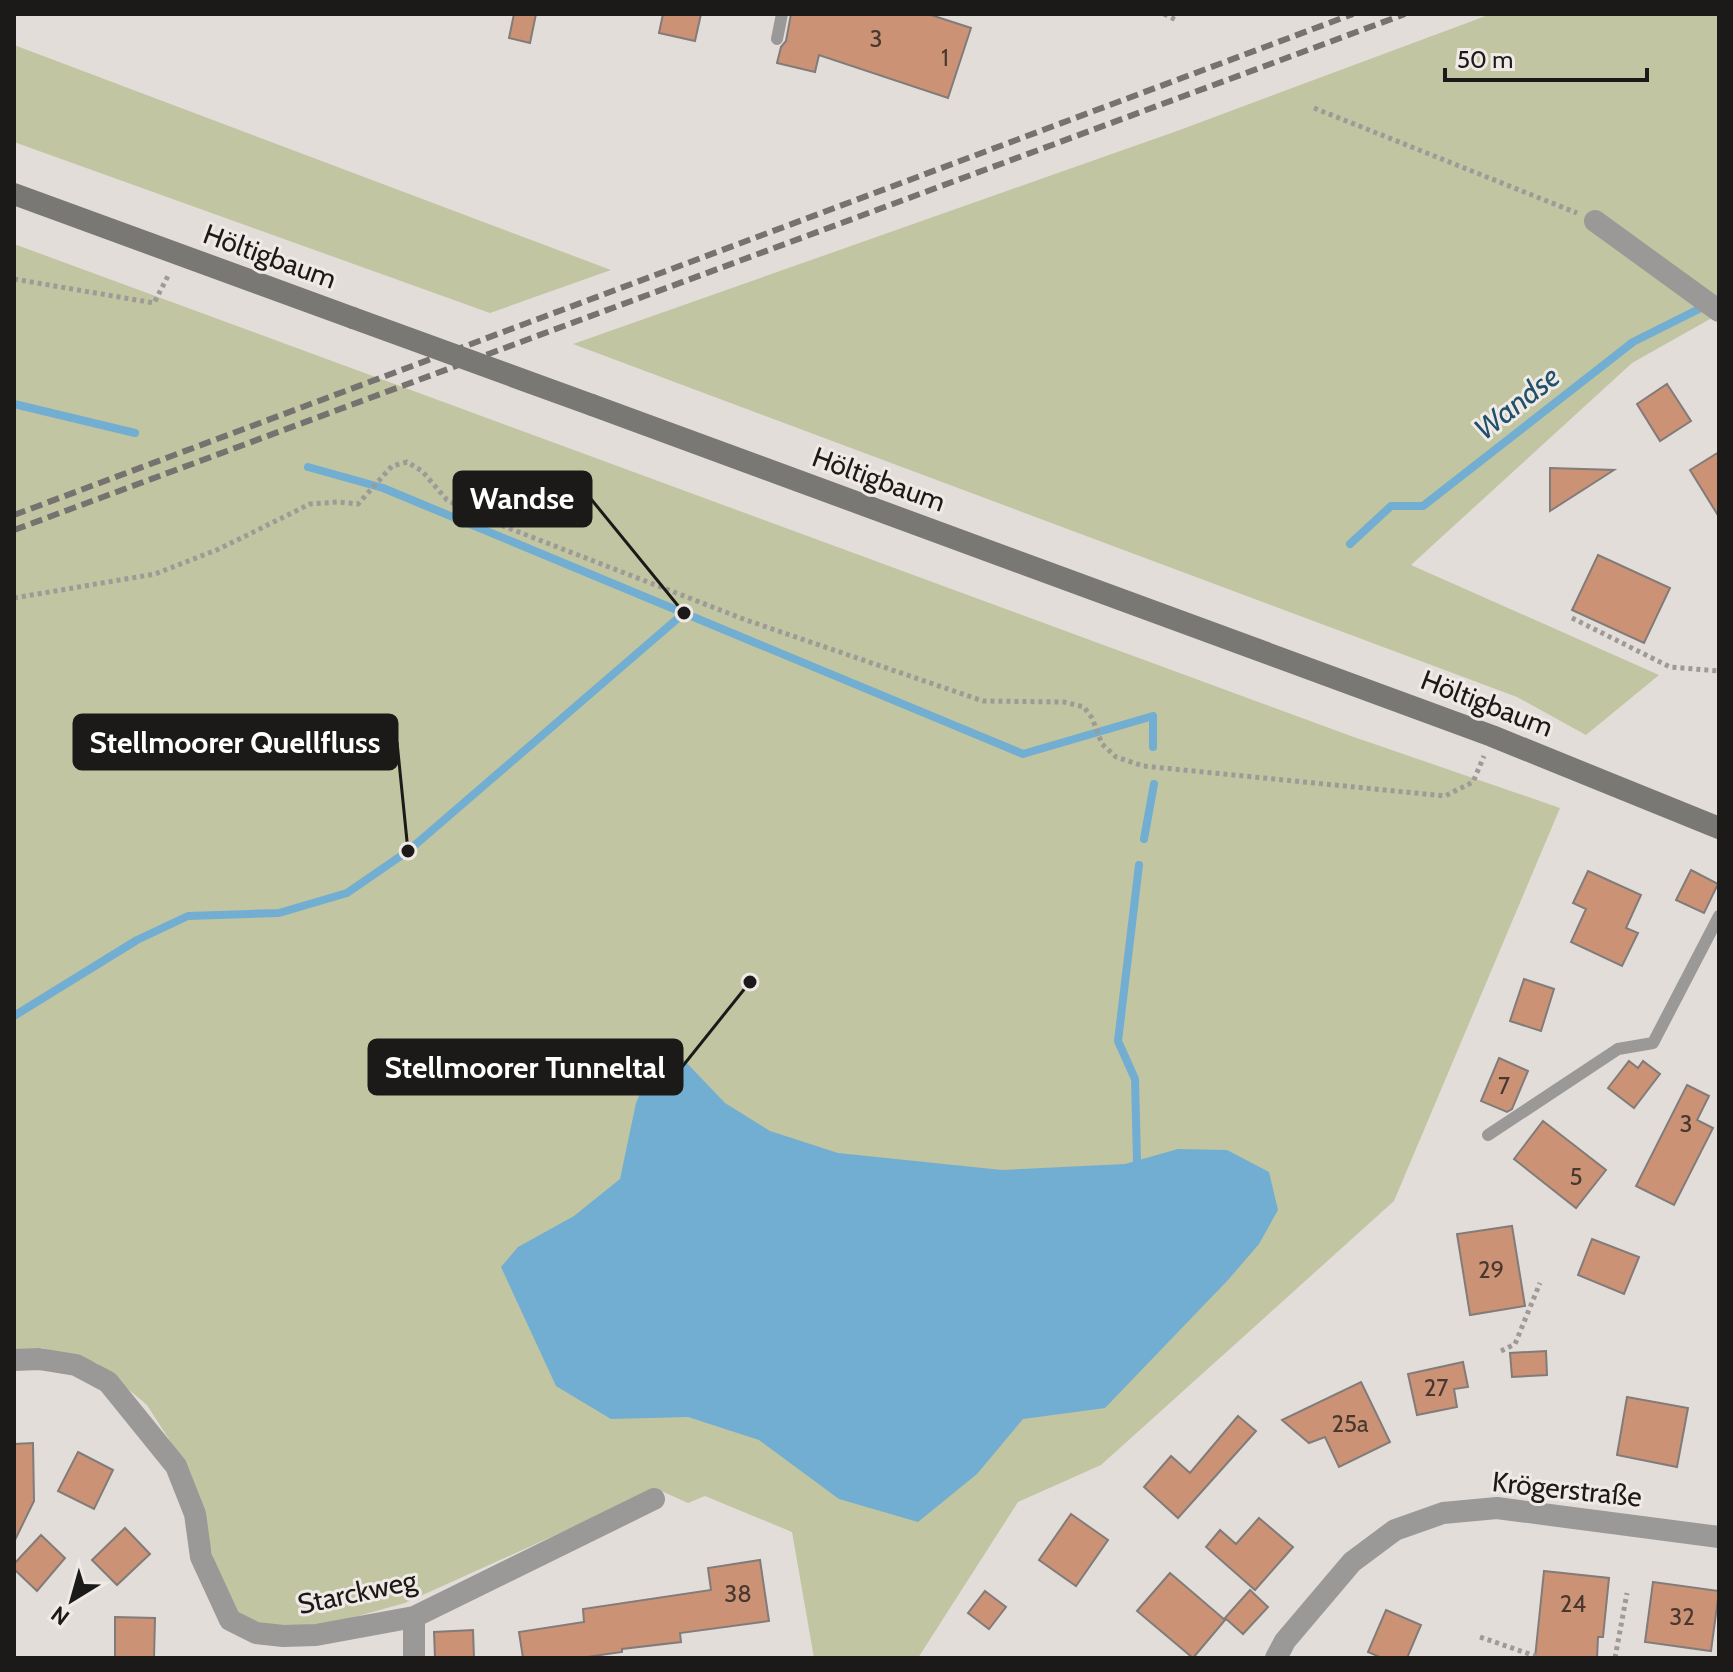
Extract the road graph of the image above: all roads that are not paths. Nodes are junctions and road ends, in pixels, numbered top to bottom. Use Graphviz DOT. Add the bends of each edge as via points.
graph roads {
  1 [pos="782,14"];
  2 [pos="777,39"];
  3 [pos="14,194"];
  4 [pos="1595,221"];
  5 [pos="1719,311"];
  6 [pos="1719,828"];
  7 [pos="1719,916"];
  8 [pos="1488,1135"];
  9 [pos="14,1360"];
  10 [pos="654,1499"];
  11 [pos="1719,1537"];
  12 [pos="414,1617"];
  13 [pos="414,1658"];
  14 [pos="1276,1658"];
  1 -- 2 [label="lane"];
  3 -- 6 [label="main road, Höltigbaum, bridge" via="1492,736"];
  4 -- 5 [label="street"];
  7 -- 8 [label="lane" via="1653,1043 1618,1049"];
  9 -- 12 [label="street, Starckweg" via="76,1365 108,1382 176,1466 195,1514 201,1557 230,1620 256,1633 283,1636"];
  10 -- 12 [label="street, Starckweg"];
  11 -- 14 [label="street, Krögerstraße" via="1497,1508 1443,1513 1395,1530 1352,1562"];
  12 -- 13 [label="street"];
}
